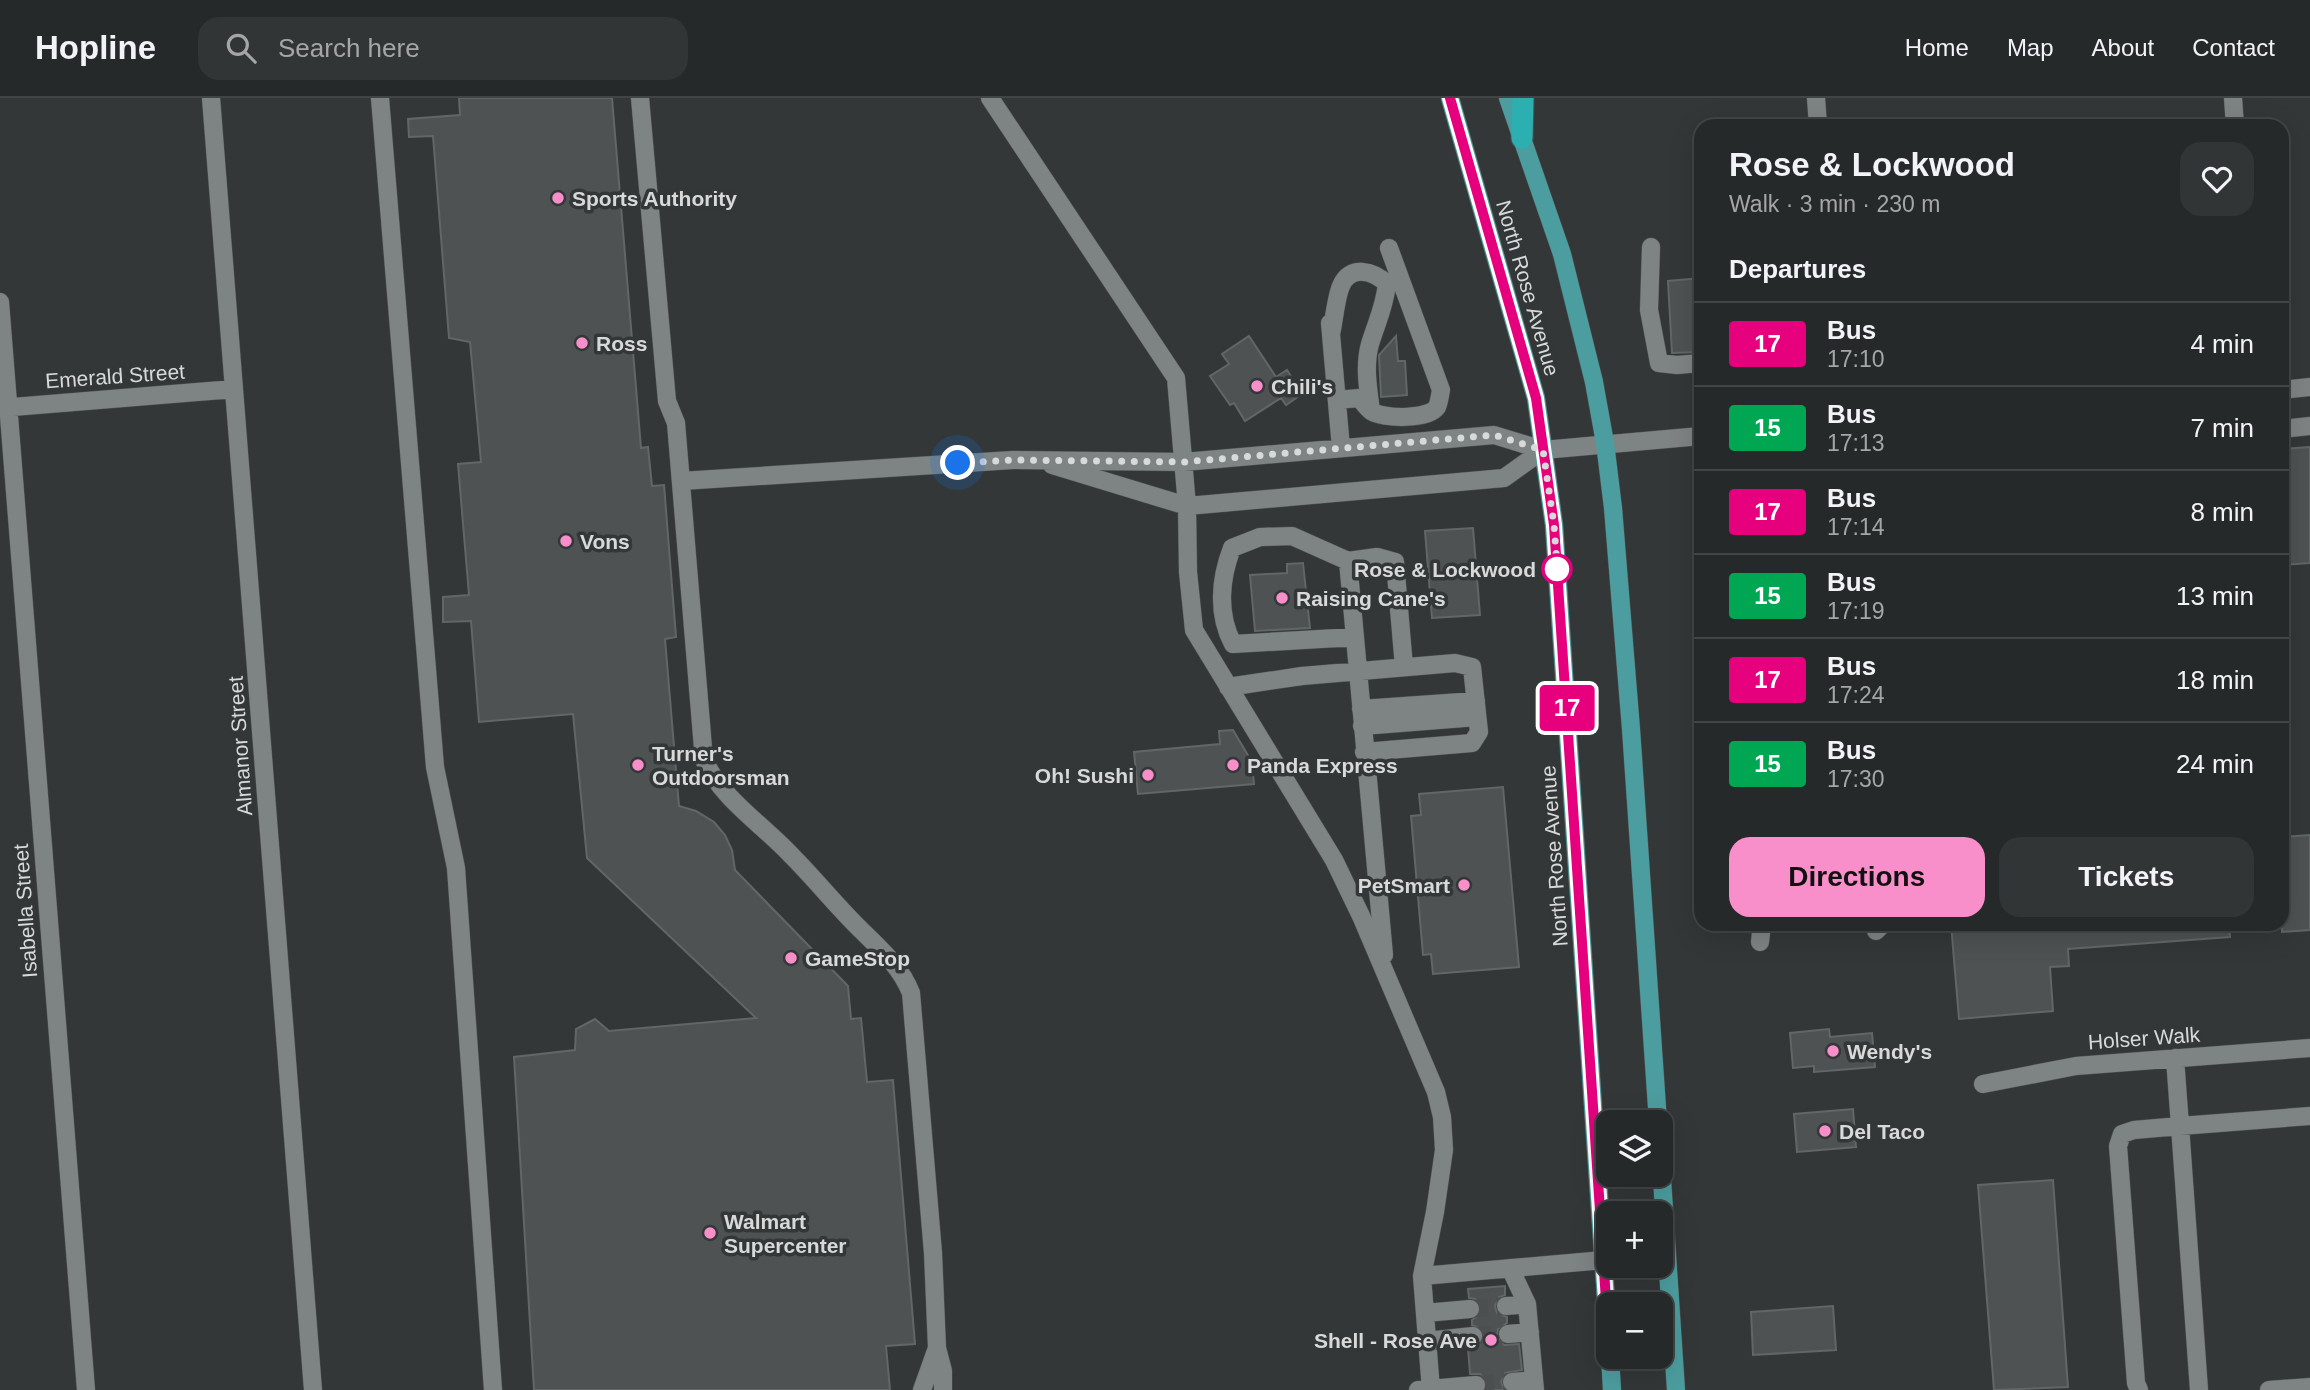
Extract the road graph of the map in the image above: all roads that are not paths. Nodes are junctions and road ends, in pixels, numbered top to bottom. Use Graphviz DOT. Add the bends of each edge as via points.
graph roads {
  1 [pos="211,98"];
  2 [pos="380,98"];
  3 [pos="640,98"];
  4 [pos="990,98"];
  5 [pos="1450,98"];
  6 [pos="1508,98"];
  7 [pos="1523,98"];
  8 [pos="1816,98"];
  9 [pos="2233,98"];
  10 [pos="1818,119"];
  11 [pos="2234,119"];
  12 [pos="1522,138"];
  13 [pos="1651,247"];
  14 [pos="1390,248"];
  15 [pos="0,302"];
  16 [pos="1329,305"];
  17 [pos="1331,334"];
  18 [pos="1694,364"];
  19 [pos="2310,387"];
  20 [pos="234,389"];
  21 [pos="2289,389"];
  22 [pos="1337,400"];
  23 [pos="4,407"];
  24 [pos="1371,411"];
  25 [pos="2310,426"];
  26 [pos="2289,428"];
  27 [pos="1694,437"];
  28 [pos="1605,443"];
  29 [pos="1341,448"];
  30 [pos="1543,450"];
  31 [pos="1041,461"];
  32 [pos="1184,462"];
  33 [pos="681,481"];
  34 [pos="1187,506"];
  35 [pos="1348,561"];
  36 [pos="1355,636"];
  37 [pos="1405,667"];
  38 [pos="1358,671"];
  39 [pos="1228,687"];
  40 [pos="1476,709"];
  41 [pos="1362,718"];
  42 [pos="1364,751"];
  43 [pos="1386,974"];
  44 [pos="2310,1048"];
  45 [pos="2175,1058"];
  46 [pos="1983,1084"];
  47 [pos="1657,1110"];
  48 [pos="2310,1116"];
  49 [pos="2180,1126"];
  50 [pos="1663,1187"];
  51 [pos="1600,1201"];
  52 [pos="1596,1261"];
  53 [pos="1510,1268"];
  54 [pos="1422,1276"];
  55 [pos="1527,1304"];
  56 [pos="1506,1306"];
  57 [pos="1471,1309"];
  58 [pos="1425,1313"];
  59 [pos="1530,1332"];
  60 [pos="1508,1334"];
  61 [pos="1473,1336"];
  62 [pos="1427,1341"];
  63 [pos="937,1348"];
  64 [pos="1611,1369"];
  65 [pos="1512,1382"];
  66 [pos="1476,1385"];
  67 [pos="1535,1385"];
  68 [pos="2310,1387"];
  69 [pos="86,1390"];
  70 [pos="313,1390"];
  71 [pos="493,1390"];
  72 [pos="922,1390"];
  73 [pos="943,1390"];
  74 [pos="1427,1390"];
  75 [pos="1612,1390"];
  76 [pos="1676,1390"];
  77 [pos="2139,1390"];
  78 [pos="2199,1390"];
  79 [pos="2269,1390"];
  1 -- 20 [label="street, Almanor Street"];
  2 -- 71 [label="street" via="435,767 456,867"];
  3 -- 33 [label="street" via="667,401 676,423"];
  4 -- 32 [label="street" via="1176,378"];
  5 -- 30 [label="main road, North Rose Avenue" via="1536,398"];
  6 -- 12 [label="main road, North Rose Avenue"];
  7 -- 12 [label="highway"];
  8 -- 10 [label="street"];
  9 -- 11 [label="street"];
  12 -- 28 [label="main road, North Rose Avenue" via="1562,254"];
  13 -- 18 [label="street" via="1649,310 1659,363"];
  14 -- 24 [label="street" via="1441,390 1438,406 1419,416"];
  15 -- 23 [label="street, Isabella Street"];
  16 -- 17 [label="street"];
  17 -- 22 [label="street"];
  17 -- 24 [label="street" via="1341,285 1361,271 1379,276 1387,284 1370,346 1367,386"];
  19 -- 21 [label="street"];
  20 -- 23 [label="street, Emerald Street"];
  20 -- 70 [label="street, Almanor Street"];
  22 -- 24 [label="street" via="1359,398"];
  22 -- 29 [label="street"];
  23 -- 69 [label="street, Isabella Street"];
  25 -- 26 [label="street"];
  27 -- 28 [label="street"];
  28 -- 30 [label="street"];
  28 -- 47 [label="main road, North Rose Avenue"];
  29 -- 30 [label="street" via="1494,435"];
  29 -- 32 [label="street"];
  30 -- 34 [label="street" via="1504,478"];
  30 -- 51 [label="main road, North Rose Avenue" via="1554,525"];
  31 -- 32 [label="street"];
  31 -- 33 [label="street"];
  31 -- 34 [label="street"];
  32 -- 34 [label="street"];
  33 -- 63 [label="street" via="707,767 733,800 897,965 911,993"];
  34 -- 39 [label="street" via="1194,630"];
  35 -- 36 [label="street"];
  35 -- 36 [label="street" via="1292,536 1261,537 1232,548 1223,570 1224,628 1233,645"];
  35 -- 37 [label="street" via="1377,557 1395,562"];
  36 -- 38 [label="street"];
  37 -- 38 [label="street"];
  37 -- 40 [label="street" via="1455,663 1472,667"];
  38 -- 39 [label="street"];
  38 -- 41 [label="street"];
  39 -- 43 [label="street" via="1334,860"];
  40 -- 41 [label="street"];
  40 -- 42 [label="street" via="1479,732 1472,743"];
  41 -- 42 [label="street"];
  42 -- 43 [label="street"];
  43 -- 54 [label="street" via="1436,1091 1442,1117 1444,1150"];
  44 -- 45 [label="street, Holser Walk"];
  45 -- 46 [label="street, Holser Walk" via="2076,1066"];
  45 -- 49 [label="street"];
  48 -- 49 [label="street"];
  49 -- 77 [label="street" via="2134,1130 2122,1134 2118,1146"];
  49 -- 78 [label="street"];
  50 -- 76 [label="main road"];
  52 -- 53 [label="street"];
  53 -- 54 [label="street"];
  53 -- 55 [label="street"];
  54 -- 58 [label="street"];
  55 -- 56 [label="street"];
  55 -- 59 [label="street"];
  57 -- 58 [label="street"];
  58 -- 62 [label="street"];
  59 -- 60 [label="street"];
  59 -- 67 [label="street"];
  61 -- 62 [label="street"];
  62 -- 74 [label="street"];
  63 -- 72 [label="street"];
  63 -- 73 [label="street"];
  64 -- 75 [label="main road"];
  65 -- 67 [label="street"];
  66 -- 74 [label="street"];
  68 -- 79 [label="street"];
}
